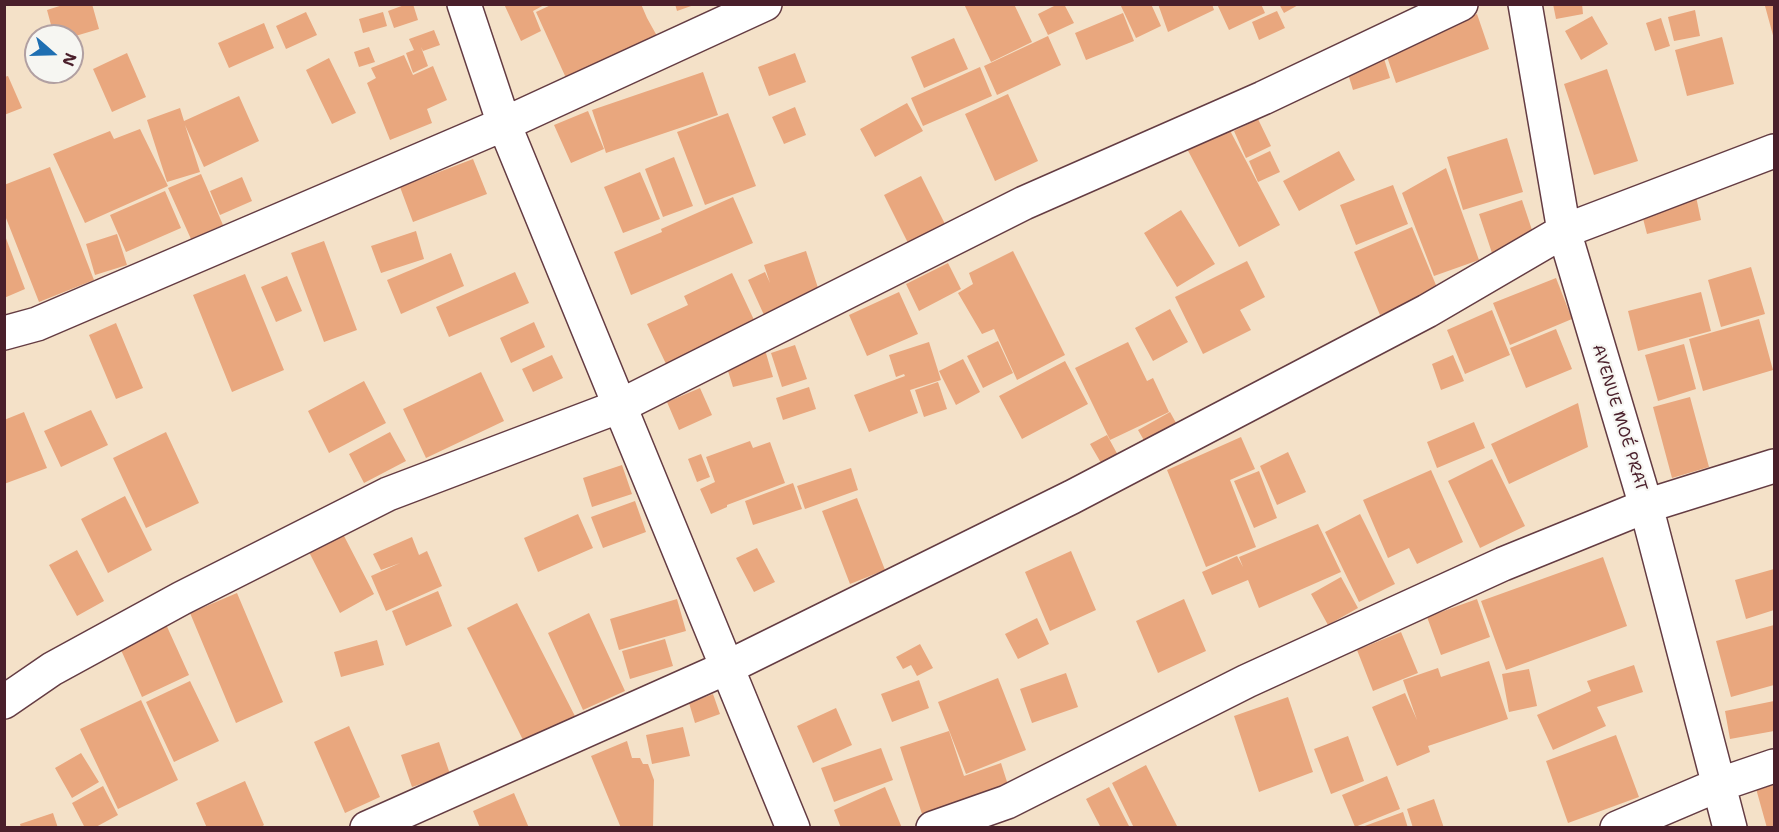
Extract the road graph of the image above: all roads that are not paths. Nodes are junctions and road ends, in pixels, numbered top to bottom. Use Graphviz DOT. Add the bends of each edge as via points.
graph roads {
  1 [pos="464,4"];
  2 [pos="765,4"];
  3 [pos="1461,4"];
  4 [pos="1524,4"];
  5 [pos="504,124"];
  6 [pos="1774,151"];
  7 [pos="1564,231"];
  8 [pos="4,333"];
  9 [pos="620,406"];
  10 [pos="1774,466"];
  11 [pos="1646,506"];
  12 [pos="728,668"];
  13 [pos="4,702"];
  14 [pos="1774,766"];
  15 [pos="1718,785"];
  16 [pos="367,828"];
  17 [pos="793,828"];
  18 [pos="933,828"];
  19 [pos="1617,828"];
  20 [pos="1730,828"];
  1 -- 5 [label="street"];
  2 -- 5 [label="street"];
  3 -- 9 [label="street" via="1263,98 1024,203"];
  4 -- 7 [label="street, AVENUE MOÉ PRAT"];
  5 -- 8 [label="street" via="37,324"];
  5 -- 9 [label="street"];
  6 -- 7 [label="street"];
  7 -- 11 [label="street, AVENUE MOÉ PRAT"];
  7 -- 12 [label="street" via="1427,311 1083,492"];
  9 -- 12 [label="street"];
  9 -- 13 [label="street" via="388,494 172,603 52,669"];
  10 -- 11 [label="street"];
  11 -- 15 [label="street, AVENUE MOÉ PRAT"];
  11 -- 18 [label="street" via="1503,564 1247,681 1007,802"];
  12 -- 16 [label="street"];
  12 -- 17 [label="street"];
  14 -- 15 [label="street"];
  15 -- 19 [label="street"];
  15 -- 20 [label="street, AVENUE MOÉ PRAT"];
}
